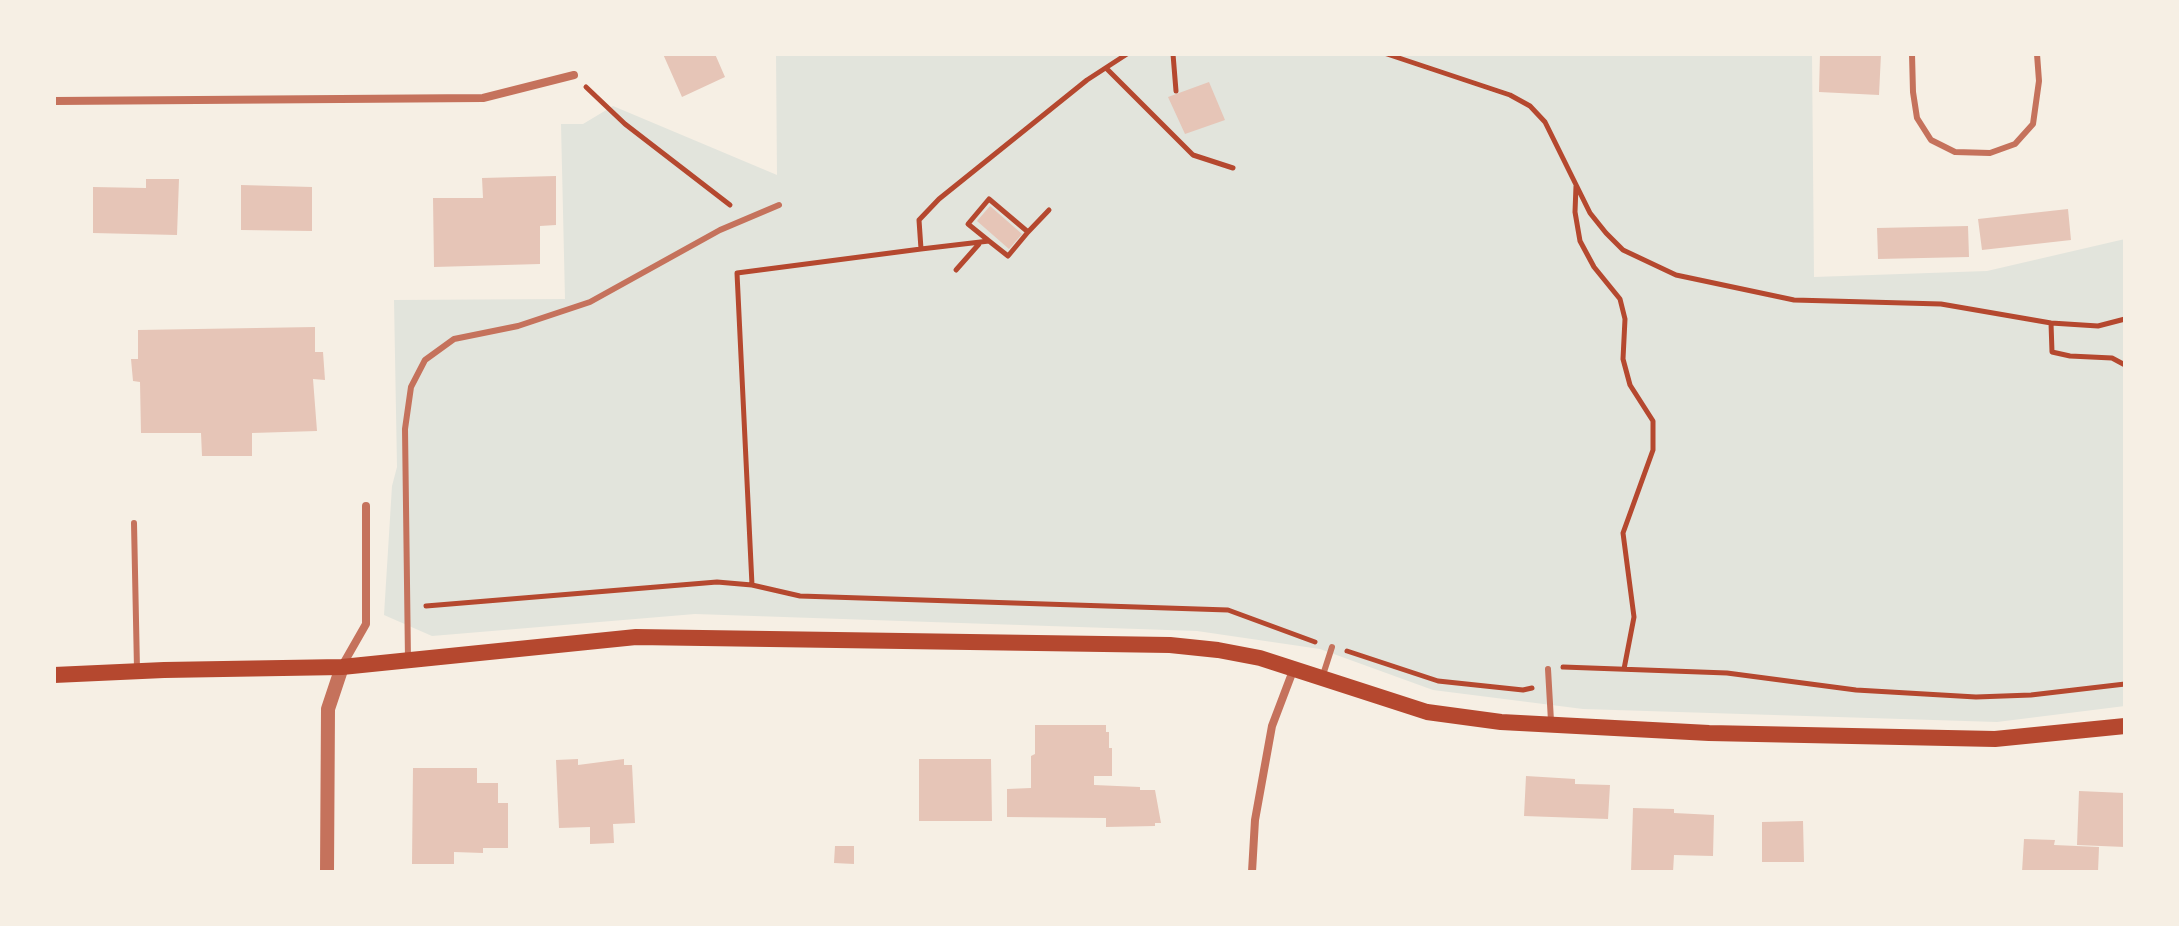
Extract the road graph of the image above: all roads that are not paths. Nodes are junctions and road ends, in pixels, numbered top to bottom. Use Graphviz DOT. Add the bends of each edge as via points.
graph roads {
  1 [pos="1912,54"];
  2 [pos="2037,54"];
  3 [pos="574,75"];
  4 [pos="54,101"];
  5 [pos="779,205"];
  6 [pos="366,506"];
  7 [pos="134,523"];
  8 [pos="1332,647"];
  9 [pos="408,660"];
  10 [pos="342,667"];
  11 [pos="1294,667"];
  12 [pos="1548,669"];
  13 [pos="137,673"];
  14 [pos="54,675"];
  15 [pos="1322,678"];
  16 [pos="1551,725"];
  17 [pos="2125,726"];
  18 [pos="327,872"];
  19 [pos="1252,872"];
  1 -- 2 [label="lane" via="1917,118 1931,140 1955,152 1990,153 2015,144 2033,124"];
  3 -- 4 [label="street" via="483,98"];
  5 -- 9 [label="lane" via="720,230 590,302 518,326 454,339 425,360 411,387 405,429"];
  6 -- 10 [label="street" via="366,624"];
  7 -- 13 [label="lane"];
  8 -- 15 [label="lane"];
  9 -- 10 [label="main road"];
  9 -- 11 [label="main road" via="664,637 1170,645"];
  10 -- 13 [label="main road"];
  10 -- 18 [label="street" via="328,709"];
  11 -- 15 [label="main road"];
  11 -- 19 [label="street" via="1272,726 1255,820"];
  12 -- 16 [label="lane"];
  13 -- 14 [label="main road"];
  15 -- 16 [label="main road" via="1427,712"];
  16 -- 17 [label="main road" via="1995,739"];
}
